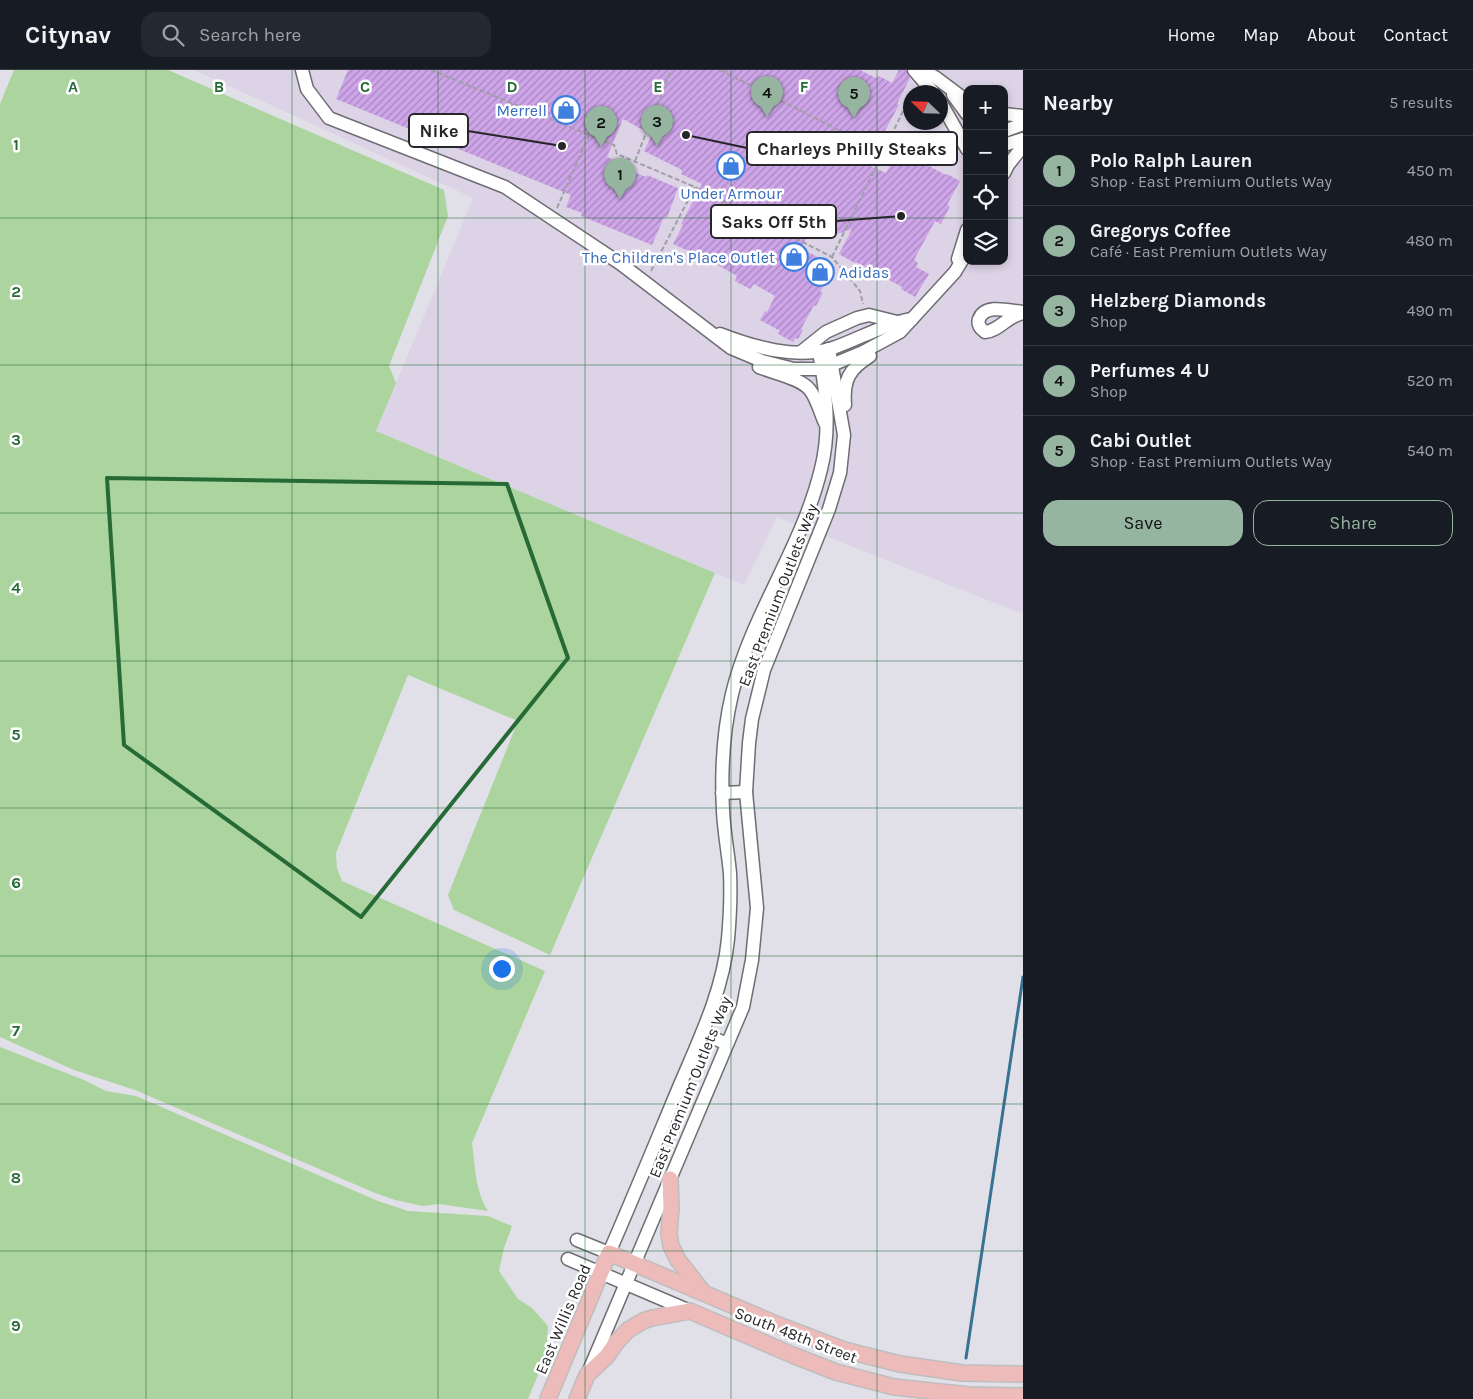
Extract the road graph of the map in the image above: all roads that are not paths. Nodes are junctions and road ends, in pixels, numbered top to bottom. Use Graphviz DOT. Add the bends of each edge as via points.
graph roads {
  1 [pos="302,70"];
  2 [pos="914,70"];
  3 [pos="921,70"];
  4 [pos="926,85"];
  5 [pos="945,85"];
  6 [pos="948,87"];
  7 [pos="963,98"];
  8 [pos="963,108"];
  9 [pos="1008,114"];
  10 [pos="948,116"];
  11 [pos="1023,116"];
  12 [pos="1023,124"];
  13 [pos="1007,130"];
  14 [pos="1023,138"];
  15 [pos="963,141"];
  16 [pos="1008,144"];
  17 [pos="1023,146"];
  18 [pos="1008,165"];
  19 [pos="963,244"];
  20 [pos="963,259"];
  21 [pos="955,272"];
  22 [pos="912,319"];
  23 [pos="897,322"];
  24 [pos="708,330"];
  25 [pos="886,340"];
  26 [pos="730,348"];
  27 [pos="824,350"];
  28 [pos="801,352"];
  29 [pos="827,367"];
  30 [pos="827,427"];
  31 [pos="844,435"];
  32 [pos="746,792"];
  33 [pos="722,793"];
  34 [pos="702,1033"];
  35 [pos="728,1044"];
  36 [pos="670,1179"];
  37 [pos="577,1240"];
  38 [pos="610,1253"];
  39 [pos="568,1259"];
  40 [pos="634,1263"];
  41 [pos="601,1273"];
  42 [pos="626,1284"];
  43 [pos="704,1294"];
  44 [pos="690,1311"];
  45 [pos="1023,1374"];
  46 [pos="587,1376"];
  47 [pos="1023,1396"];
  48 [pos="548,1399"];
  49 [pos="577,1399"];
  1 -- 24 [label="street" via="307,89 329,118 505,187 645,282"];
  2 -- 4 [label="street"];
  3 -- 5 [label="street"];
  6 -- 7 [label="street"];
  6 -- 8 [label="street"];
  9 -- 11 [label="street"];
  10 -- 15 [label="street"];
  12 -- 13 [label="street"];
  14 -- 16 [label="street"];
  17 -- 18 [label="street"];
  19 -- 21 [label="street"];
  20 -- 21 [label="street"];
  21 -- 22 [label="street"];
  22 -- 23 [label="street"];
  22 -- 25 [label="street" via="900,332"];
  23 -- 27 [label="street"];
  23 -- 28 [label="street" via="869,315 857,318 826,332"];
  24 -- 26 [label="street"];
  24 -- 28 [label="street" via="747,344"];
  25 -- 29 [label="street"];
  25 -- 31 [label="street" via="877,352 857,364 848,378"];
  26 -- 29 [label="street" via="762,361 794,368"];
  26 -- 30 [label="street" via="747,362 803,384 815,398"];
  27 -- 28 [label="street"];
  27 -- 29 [label="street, East Premium Outlets Way"];
  29 -- 30 [label="street, East Premium Outlets Way"];
  29 -- 31 [label="street, East Premium Outlets Way"];
  30 -- 33 [label="street, East Premium Outlets Way" via="822,468 808,510 751,637 732,694 724,742"];
  31 -- 32 [label="street, East Premium Outlets Way" via="840,473 829,509 764,670 752,719"];
  32 -- 33 [label="street"];
  32 -- 35 [label="street, East Premium Outlets Way" via="757,902 756,922 742,1007"];
  33 -- 34 [label="street, East Premium Outlets Way" via="730,875 728,940 722,972"];
  34 -- 35 [label="street"];
  34 -- 38 [label="street, East Premium Outlets Way"];
  35 -- 36 [label="street, East Premium Outlets Way"];
  36 -- 40 [label="street, East Premium Outlets Way"];
  36 -- 43 [label="main road" via="671,1246"];
  37 -- 38 [label="street, South 48th Street"];
  38 -- 40 [label="main road, South 48th Street"];
  38 -- 41 [label="main road, East Willis Road"];
  39 -- 41 [label="street, South 48th Street"];
  40 -- 42 [label="street"];
  40 -- 43 [label="main road, South 48th Street"];
  41 -- 42 [label="street, South 48th Street"];
  41 -- 48 [label="main road, East Willis Road"];
  42 -- 44 [label="street, South 48th Street"];
  42 -- 46 [label="street"];
  43 -- 45 [label="main road, South 48th Street" via="844,1350 900,1364 962,1373"];
  44 -- 46 [label="main road" via="659,1316 636,1325"];
  44 -- 47 [label="main road, South 48th Street" via="836,1372 894,1387 969,1395"];
  46 -- 49 [label="main road"];
}
